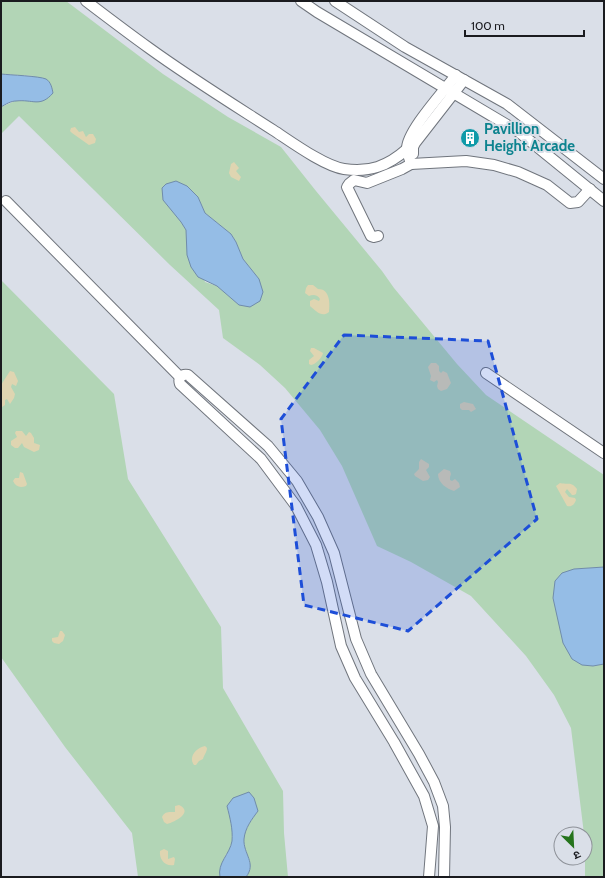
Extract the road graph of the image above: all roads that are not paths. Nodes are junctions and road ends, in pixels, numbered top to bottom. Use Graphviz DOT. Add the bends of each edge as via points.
graph roads {
  1 [pos="86,1"];
  2 [pos="302,1"];
  3 [pos="335,1"];
  4 [pos="460,78"];
  5 [pos="450,90"];
  6 [pos="407,149"];
  7 [pos="413,164"];
  8 [pos="604,179"];
  9 [pos="590,189"];
  10 [pos="6,201"];
  11 [pos="604,201"];
  12 [pos="378,236"];
  13 [pos="486,372"];
  14 [pos="180,376"];
  15 [pos="604,453"];
  16 [pos="429,877"];
  17 [pos="444,877"];
  1 -- 6 [label="street" via="149,49 201,84 331,165 342,169 370,170 394,159"];
  2 -- 5 [label="street"];
  3 -- 4 [label="street" via="405,47"];
  4 -- 5 [label="street"];
  4 -- 8 [label="street" via="508,104"];
  5 -- 6 [label="street" via="433,104 409,138"];
  5 -- 7 [label="street" via="415,143"];
  5 -- 9 [label="street" via="519,132"];
  6 -- 7 [label="street"];
  7 -- 9 [label="street" via="466,161 494,165 547,185 570,203 578,202"];
  7 -- 12 [label="street" via="367,183 354,180 348,184 347,187 371,236"];
  9 -- 11 [label="street"];
  10 -- 14 [label="street"];
  13 -- 15 [label="street"];
  14 -- 16 [label="street" via="180,384 261,459 296,506 316,545 341,646 355,678 424,796 433,826"];
  14 -- 17 [label="street" via="188,375 268,446 296,481 318,517 334,553 356,639 371,674 419,754 443,806"];
}
